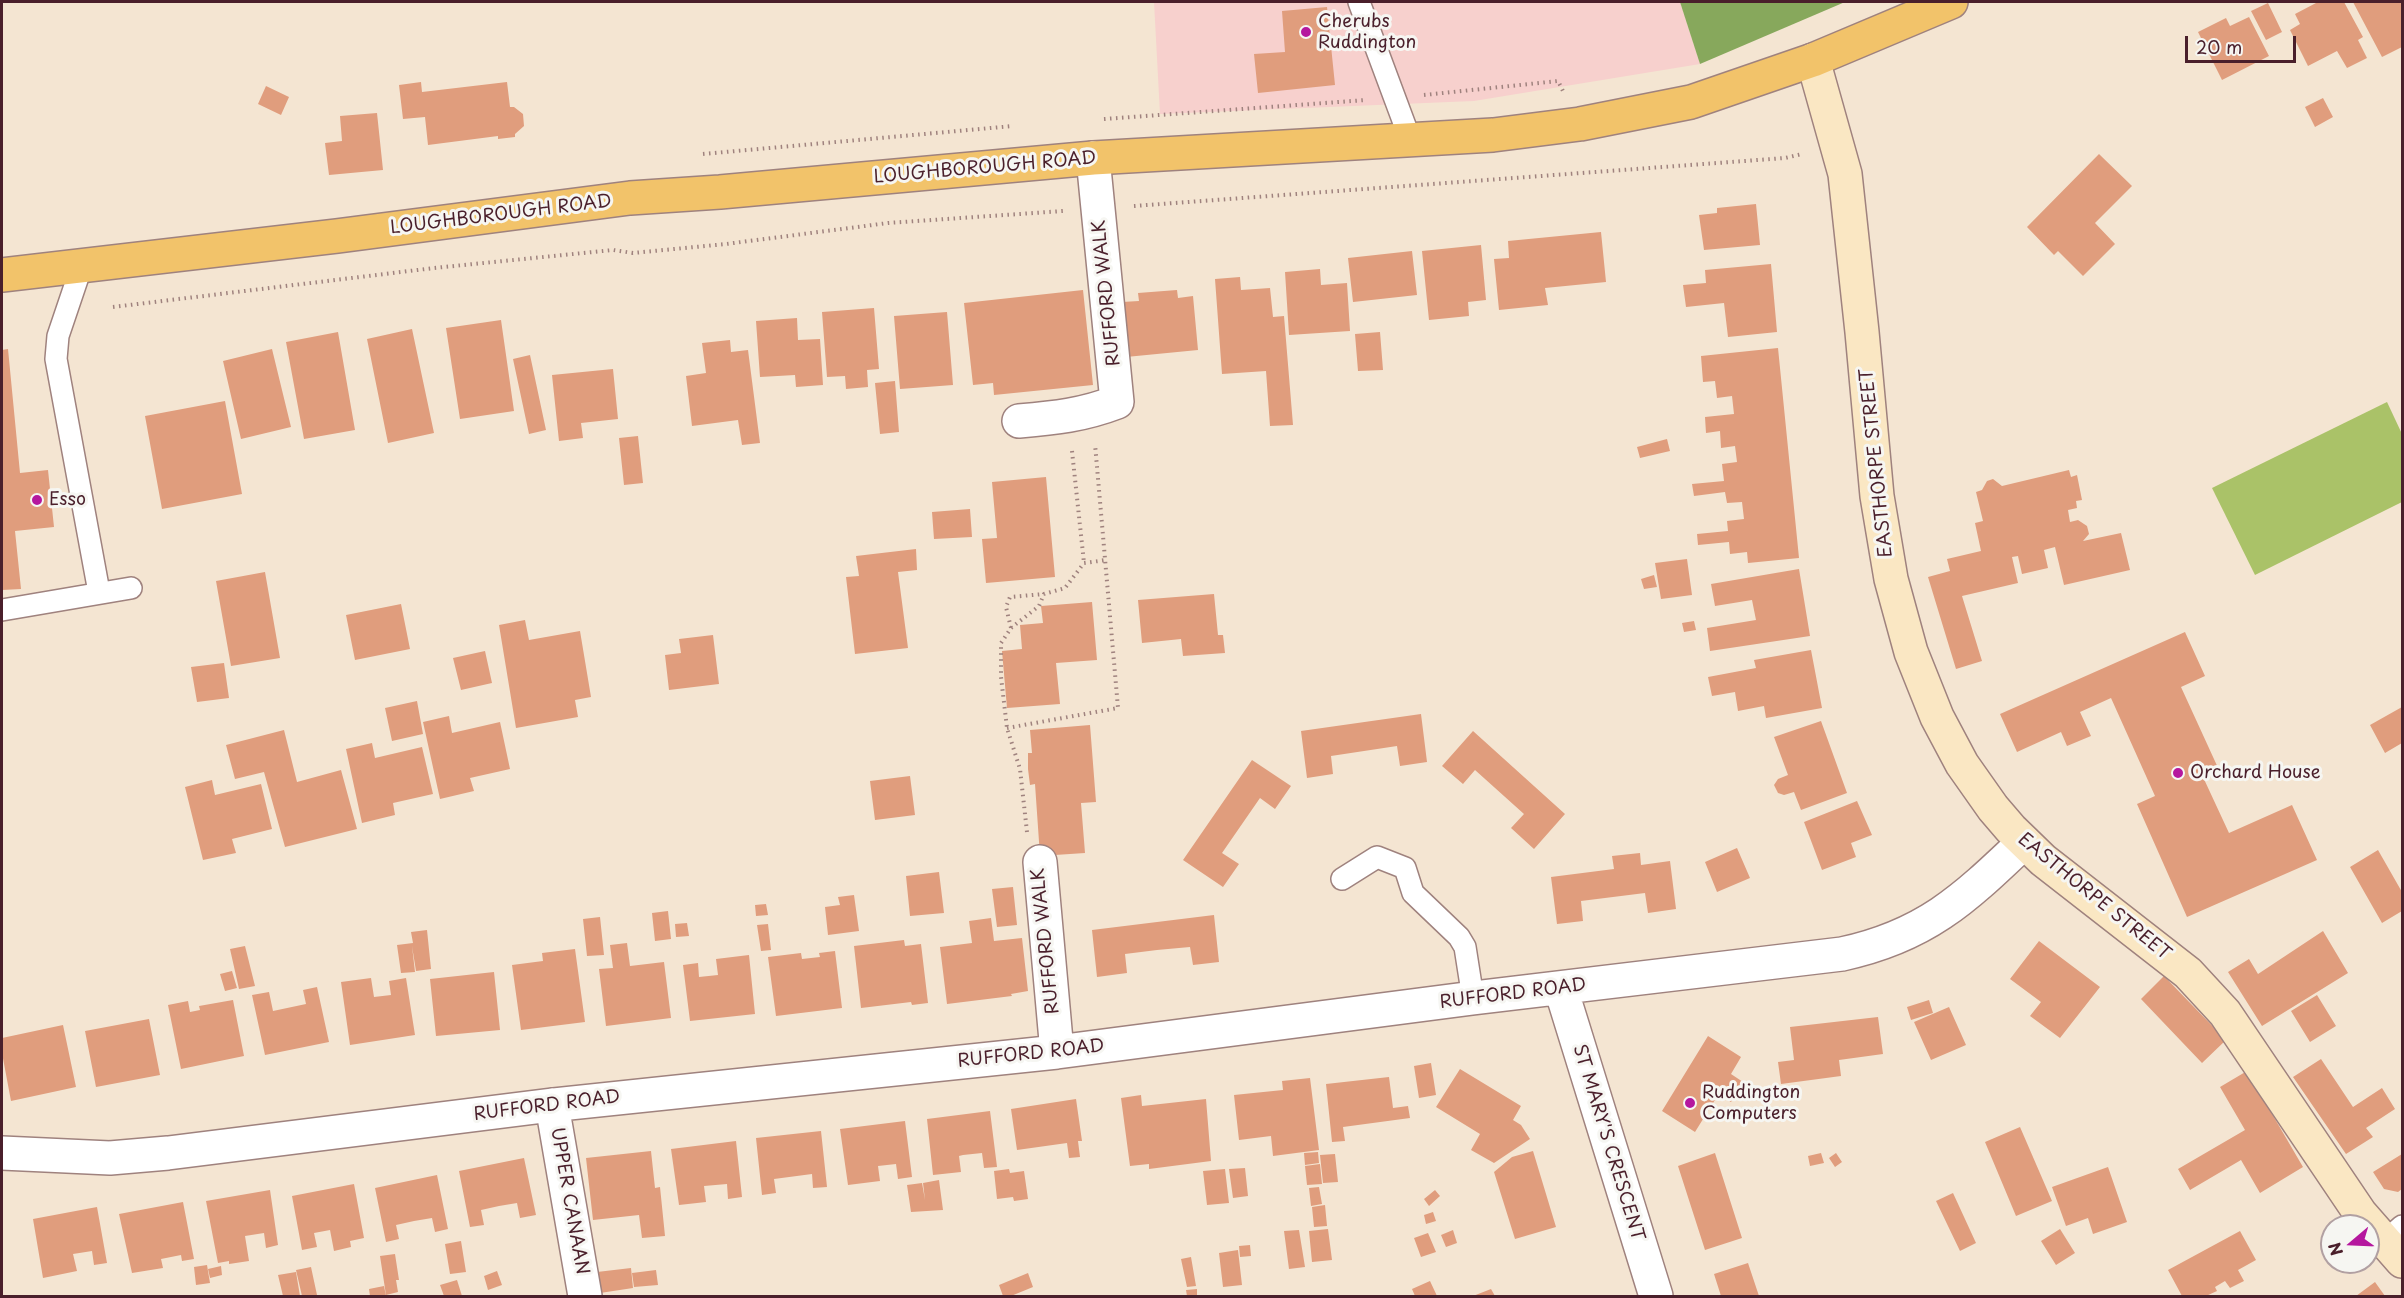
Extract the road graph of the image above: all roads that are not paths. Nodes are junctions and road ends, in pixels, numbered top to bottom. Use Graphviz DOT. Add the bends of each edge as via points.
graph roads {
  1 [pos="1359,2"];
  2 [pos="1951,2"];
  3 [pos="1813,60"];
  4 [pos="1410,139"];
  5 [pos="1093,158"];
  6 [pos="82,265"];
  7 [pos="2,275"];
  8 [pos="1019,421"];
  9 [pos="131,588"];
  10 [pos="99,592"];
  11 [pos="2,610"];
  12 [pos="2024,842"];
  13 [pos="1040,862"];
  14 [pos="1342,879"];
  15 [pos="1561,989"];
  16 [pos="1473,998"];
  17 [pos="1057,1053"];
  18 [pos="552,1105"];
  19 [pos="2,1154"];
  20 [pos="2397,1243"];
  21 [pos="585,1296"];
  22 [pos="1656,1296"];
  1 -- 4 [label="lane"];
  2 -- 3 [label="main road, LOUGHBOROUGH ROAD"];
  3 -- 4 [label="main road, LOUGHBOROUGH ROAD" via="1691,102 1569,125 1493,135"];
  3 -- 12 [label="street, EASTHORPE STREET" via="1845,174 1877,496 1898,608 1918,673 1962,764 1993,808"];
  4 -- 5 [label="main road, LOUGHBOROUGH ROAD"];
  5 -- 6 [label="main road, LOUGHBOROUGH ROAD" via="630,198"];
  5 -- 8 [label="street, RUFFORD WALK" via="1117,402 1081,414"];
  6 -- 7 [label="main road, LOUGHBOROUGH ROAD"];
  6 -- 10 [label="lane" via="58,336 56,359"];
  9 -- 10 [label="lane"];
  10 -- 11 [label="lane"];
  12 -- 15 [label="street, RUFFORD ROAD" via="1950,909 1884,943 1842,954"];
  12 -- 20 [label="street, EASTHORPE STREET" via="2200,984 2230,1019 2360,1213"];
  13 -- 17 [label="street, RUFFORD WALK"];
  14 -- 16 [label="lane" via="1377,857 1405,868 1413,893 1465,947"];
  15 -- 16 [label="street, RUFFORD ROAD"];
  15 -- 22 [label="street, ST MARY'S CRESCENT"];
  16 -- 17 [label="street, RUFFORD ROAD"];
  17 -- 18 [label="street, RUFFORD ROAD"];
  18 -- 19 [label="street, RUFFORD ROAD" via="156,1154 110,1158"];
  18 -- 21 [label="street, UPPER CANAAN"];
}
